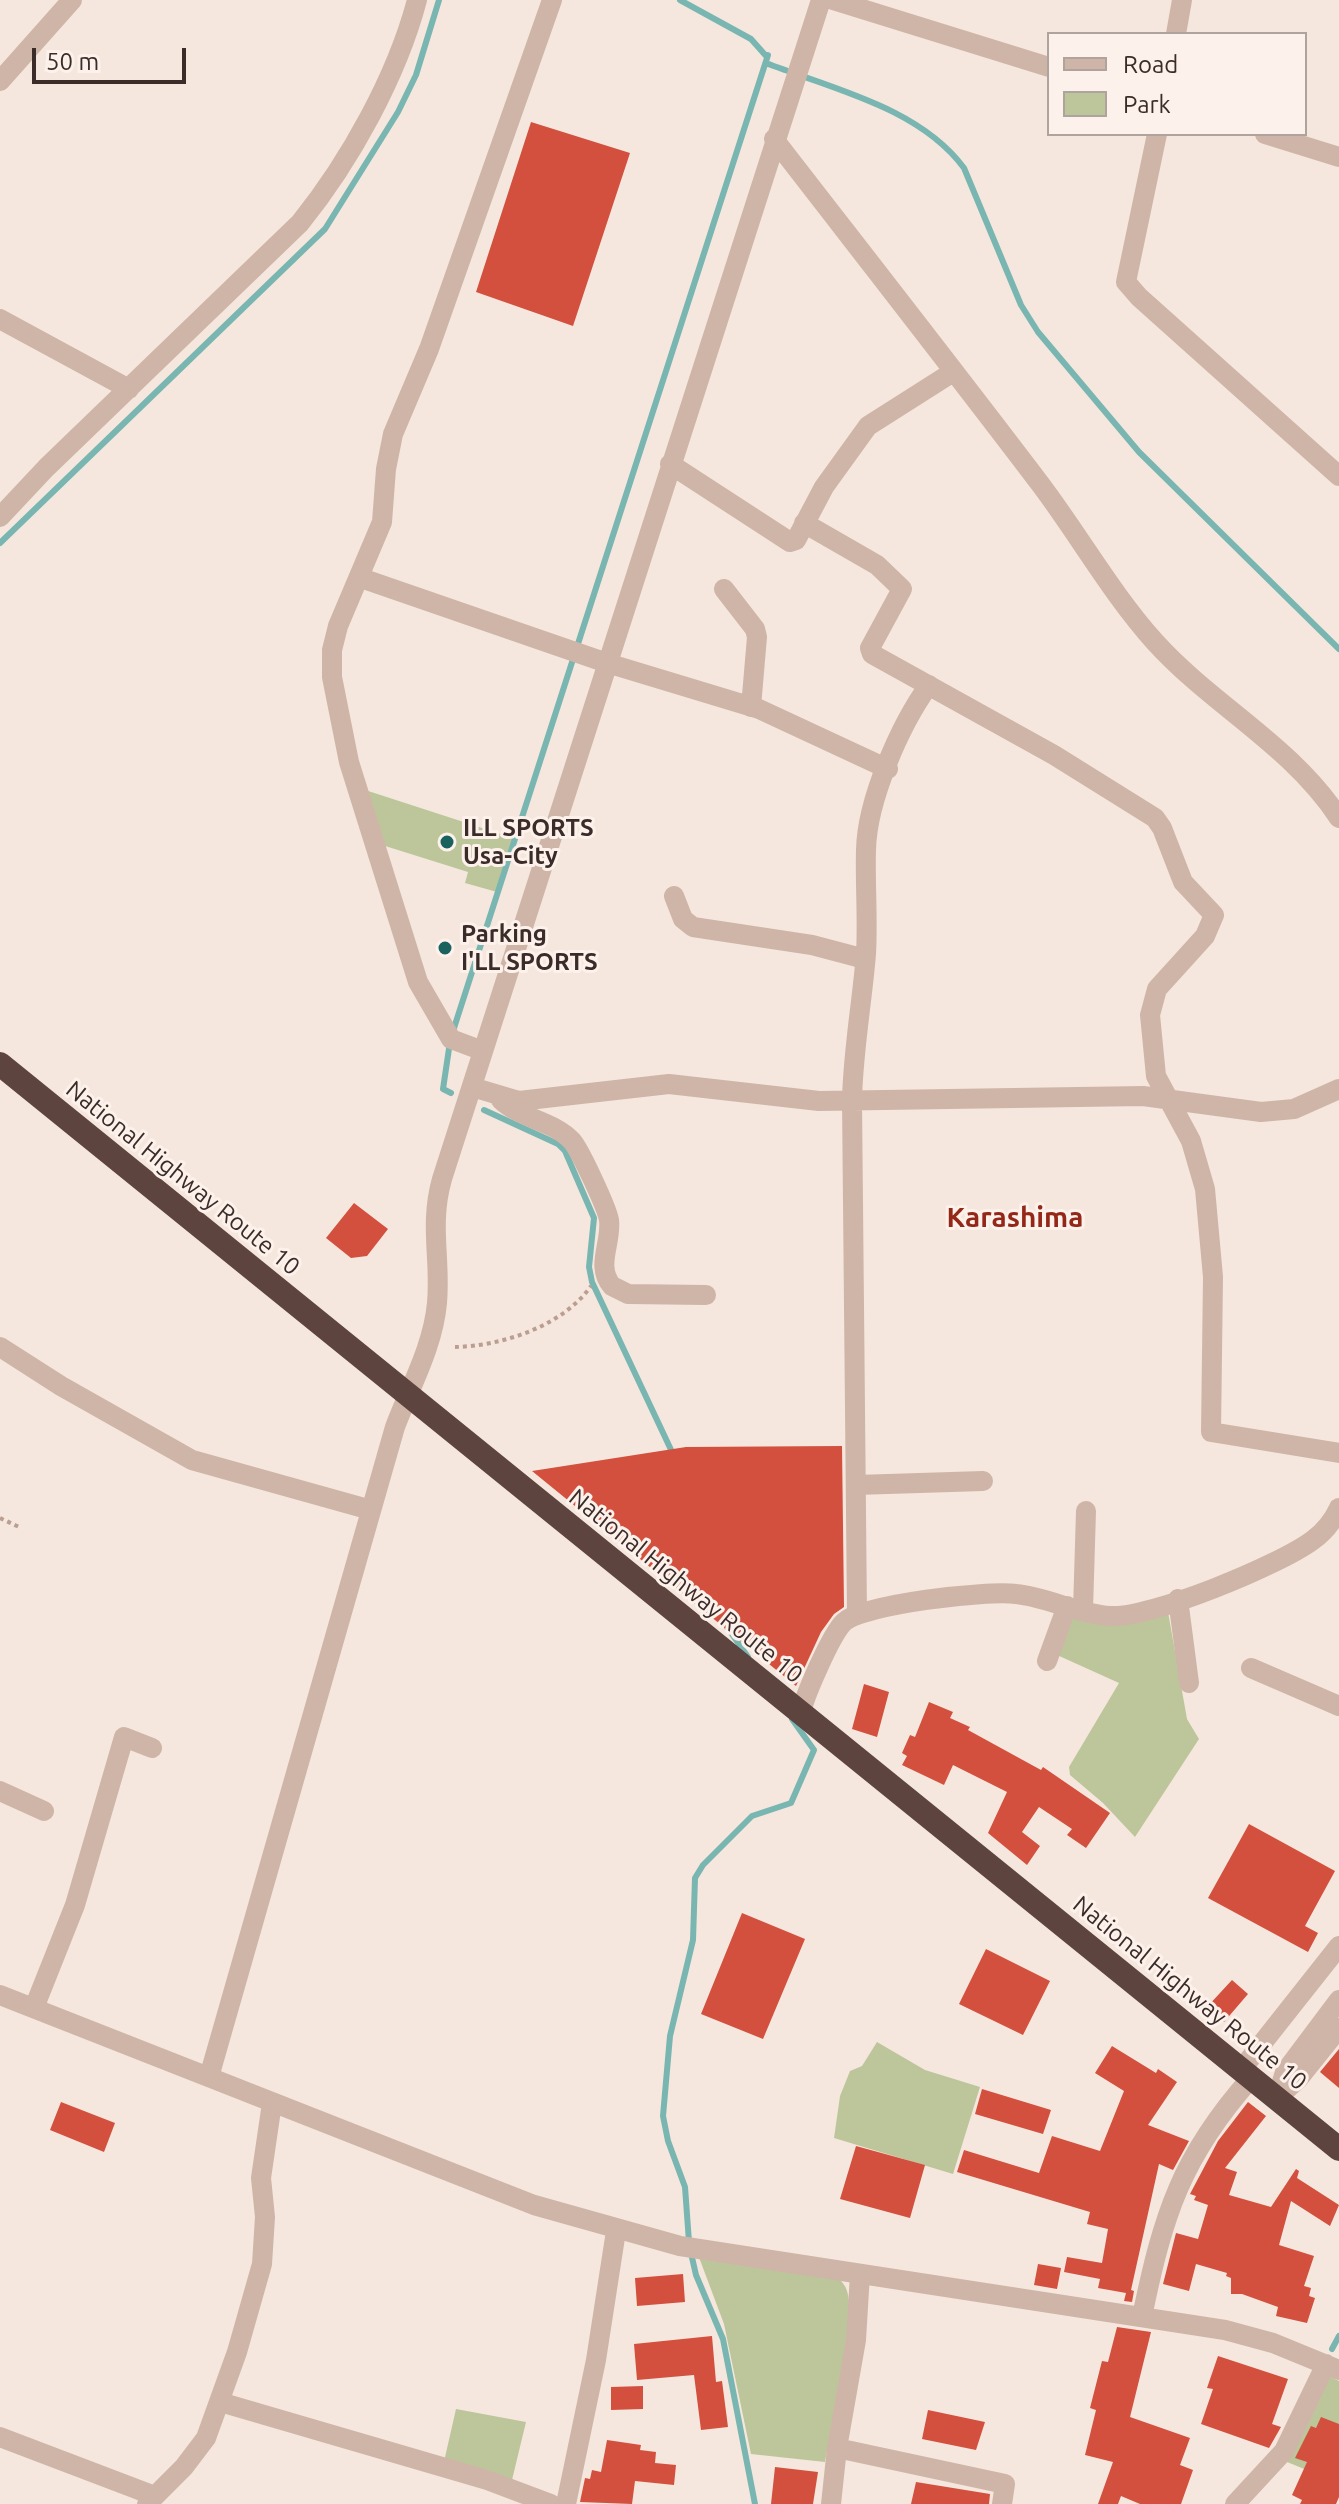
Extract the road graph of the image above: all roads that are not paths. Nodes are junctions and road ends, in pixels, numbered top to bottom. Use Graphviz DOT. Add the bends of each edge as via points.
graph roads {
  1 [pos="72,0"];
  2 [pos="417,0"];
  3 [pos="552,0"];
  4 [pos="821,0"];
  5 [pos="833,0"];
  6 [pos="1182,0"];
  7 [pos="1176,32"];
  8 [pos="1047,66"];
  9 [pos="0,81"];
  10 [pos="1157,136"];
  11 [pos="1271,136"];
  12 [pos="774,139"];
  13 [pos="1339,157"];
  14 [pos="0,319"];
  15 [pos="953,372"];
  16 [pos="129,389"];
  17 [pos="670,464"];
  18 [pos="1339,476"];
  19 [pos="8,496"];
  20 [pos="0,517"];
  21 [pos="804,523"];
  22 [pos="361,578"];
  23 [pos="724,589"];
  24 [pos="607,663"];
  25 [pos="929,685"];
  26 [pos="751,707"];
  27 [pos="888,769"];
  28 [pos="1339,818"];
  29 [pos="674,896"];
  30 [pos="865,959"];
  31 [pos="483,1051"];
  32 [pos="0,1064"];
  33 [pos="472,1087"];
  34 [pos="1339,1089"];
  35 [pos="500,1097"];
  36 [pos="1167,1098"];
  37 [pos="852,1100"];
  38 [pos="706,1295"];
  39 [pos="0,1347"];
  40 [pos="406,1396"];
  41 [pos="1339,1453"];
  42 [pos="983,1481"];
  43 [pos="856,1485"];
  44 [pos="1339,1508"];
  45 [pos="371,1510"];
  46 [pos="1086,1511"];
  47 [pos="1178,1599"];
  48 [pos="1075,1608"];
  49 [pos="857,1615"];
  50 [pos="1047,1661"];
  51 [pos="1251,1668"];
  52 [pos="1189,1683"];
  53 [pos="1339,1706"];
  54 [pos="800,1714"];
  55 [pos="152,1748"];
  56 [pos="0,1791"];
  57 [pos="44,1811"];
  58 [pos="1338,1949"];
  59 [pos="0,1995"];
  60 [pos="1339,2000"];
  61 [pos="34,2008"];
  62 [pos="1339,2028"];
  63 [pos="1246,2074"];
  64 [pos="209,2077"];
  65 [pos="1277,2098"];
  66 [pos="272,2103"];
  67 [pos="1339,2149"];
  68 [pos="616,2231"];
  69 [pos="860,2274"];
  70 [pos="1142,2317"];
  71 [pos="1332,2367"];
  72 [pos="220,2402"];
  73 [pos="0,2437"];
  74 [pos="837,2448"];
  75 [pos="151,2500"];
  76 [pos="551,2504"];
  77 [pos="566,2504"];
  78 [pos="831,2504"];
  79 [pos="1002,2504"];
  80 [pos="1235,2504"];
  1 -- 9 [label="street"];
  2 -- 16 [label="street" via="392,76 312,209"];
  3 -- 22 [label="street" via="429,349 393,434 382,522"];
  4 -- 12 [label="street"];
  5 -- 8 [label="street"];
  6 -- 7 [label="street"];
  10 -- 18 [label="street" via="1126,282"];
  11 -- 13 [label="street"];
  12 -- 15 [label="street"];
  12 -- 17 [label="street"];
  14 -- 16 [label="street"];
  15 -- 21 [label="street" via="868,426"];
  15 -- 28 [label="street" via="1154,641 1296,764"];
  16 -- 19 [label="street"];
  17 -- 21 [label="street" via="784,540 796,540"];
  17 -- 24 [label="street"];
  19 -- 20 [label="street"];
  21 -- 25 [label="street" via="900,584 901,598 870,650"];
  22 -- 24 [label="street"];
  22 -- 31 [label="street" via="332,650 332,677 349,762 418,982 451,1039"];
  23 -- 26 [label="street" via="757,637"];
  24 -- 26 [label="street"];
  24 -- 31 [label="street"];
  25 -- 27 [label="street"];
  25 -- 36 [label="street" via="1155,818 1183,882 1214,915 1205,936 1153,997 1154,1064"];
  26 -- 27 [label="street"];
  27 -- 30 [label="street" via="867,837"];
  29 -- 30 [label="street" via="683,919 693,927 812,945"];
  30 -- 37 [label="street"];
  31 -- 33 [label="street"];
  32 -- 40 [label="highway, National Highway Route 10"];
  33 -- 35 [label="street"];
  33 -- 40 [label="street" via="433,1217 433,1329"];
  34 -- 36 [label="street" via="1294,1109 1272,1112"];
  35 -- 37 [label="street" via="519,1101 669,1084 777,1099"];
  35 -- 38 [label="street" via="574,1143 608,1215 608,1281 622,1292"];
  36 -- 37 [label="street"];
  36 -- 41 [label="street" via="1198,1158 1205,1189 1213,1277 1211,1432"];
  37 -- 43 [label="street"];
  39 -- 45 [label="street" via="192,1460"];
  40 -- 45 [label="street"];
  40 -- 54 [label="highway, National Highway Route 10"];
  42 -- 43 [label="street"];
  43 -- 49 [label="street"];
  44 -- 47 [label="street" via="1304,1547 1233,1581"];
  45 -- 64 [label="street"];
  46 -- 48 [label="street"];
  47 -- 48 [label="street" via="1117,1616"];
  47 -- 52 [label="street"];
  48 -- 49 [label="street" via="994,1592"];
  48 -- 50 [label="street"];
  49 -- 54 [label="street" via="838,1630"];
  51 -- 53 [label="street"];
  54 -- 63 [label="highway, National Highway Route 10"];
  55 -- 61 [label="street" via="124,1737 75,1905"];
  56 -- 57 [label="street"];
  58 -- 63 [label="street"];
  59 -- 61 [label="street"];
  60 -- 65 [label="street" via="1285,2072"];
  61 -- 64 [label="street"];
  62 -- 65 [label="street"];
  63 -- 65 [label="highway, National Highway Route 10"];
  63 -- 70 [label="street" via="1178,2184 1158,2237"];
  64 -- 66 [label="street"];
  65 -- 67 [label="highway, National Highway Route 10"];
  66 -- 68 [label="street" via="534,2205"];
  66 -- 72 [label="street" via="261,2178 262,2264"];
  68 -- 69 [label="street"];
  68 -- 77 [label="street"];
  69 -- 70 [label="street"];
  69 -- 74 [label="street" via="851,2375"];
  70 -- 71 [label="street" via="1245,2335"];
  71 -- 80 [label="street" via="1281,2456"];
  72 -- 75 [label="street" via="201,2445"];
  72 -- 76 [label="street" via="487,2480"];
  73 -- 75 [label="street"];
  74 -- 78 [label="street"];
  74 -- 79 [label="street" via="1005,2484"];
}
